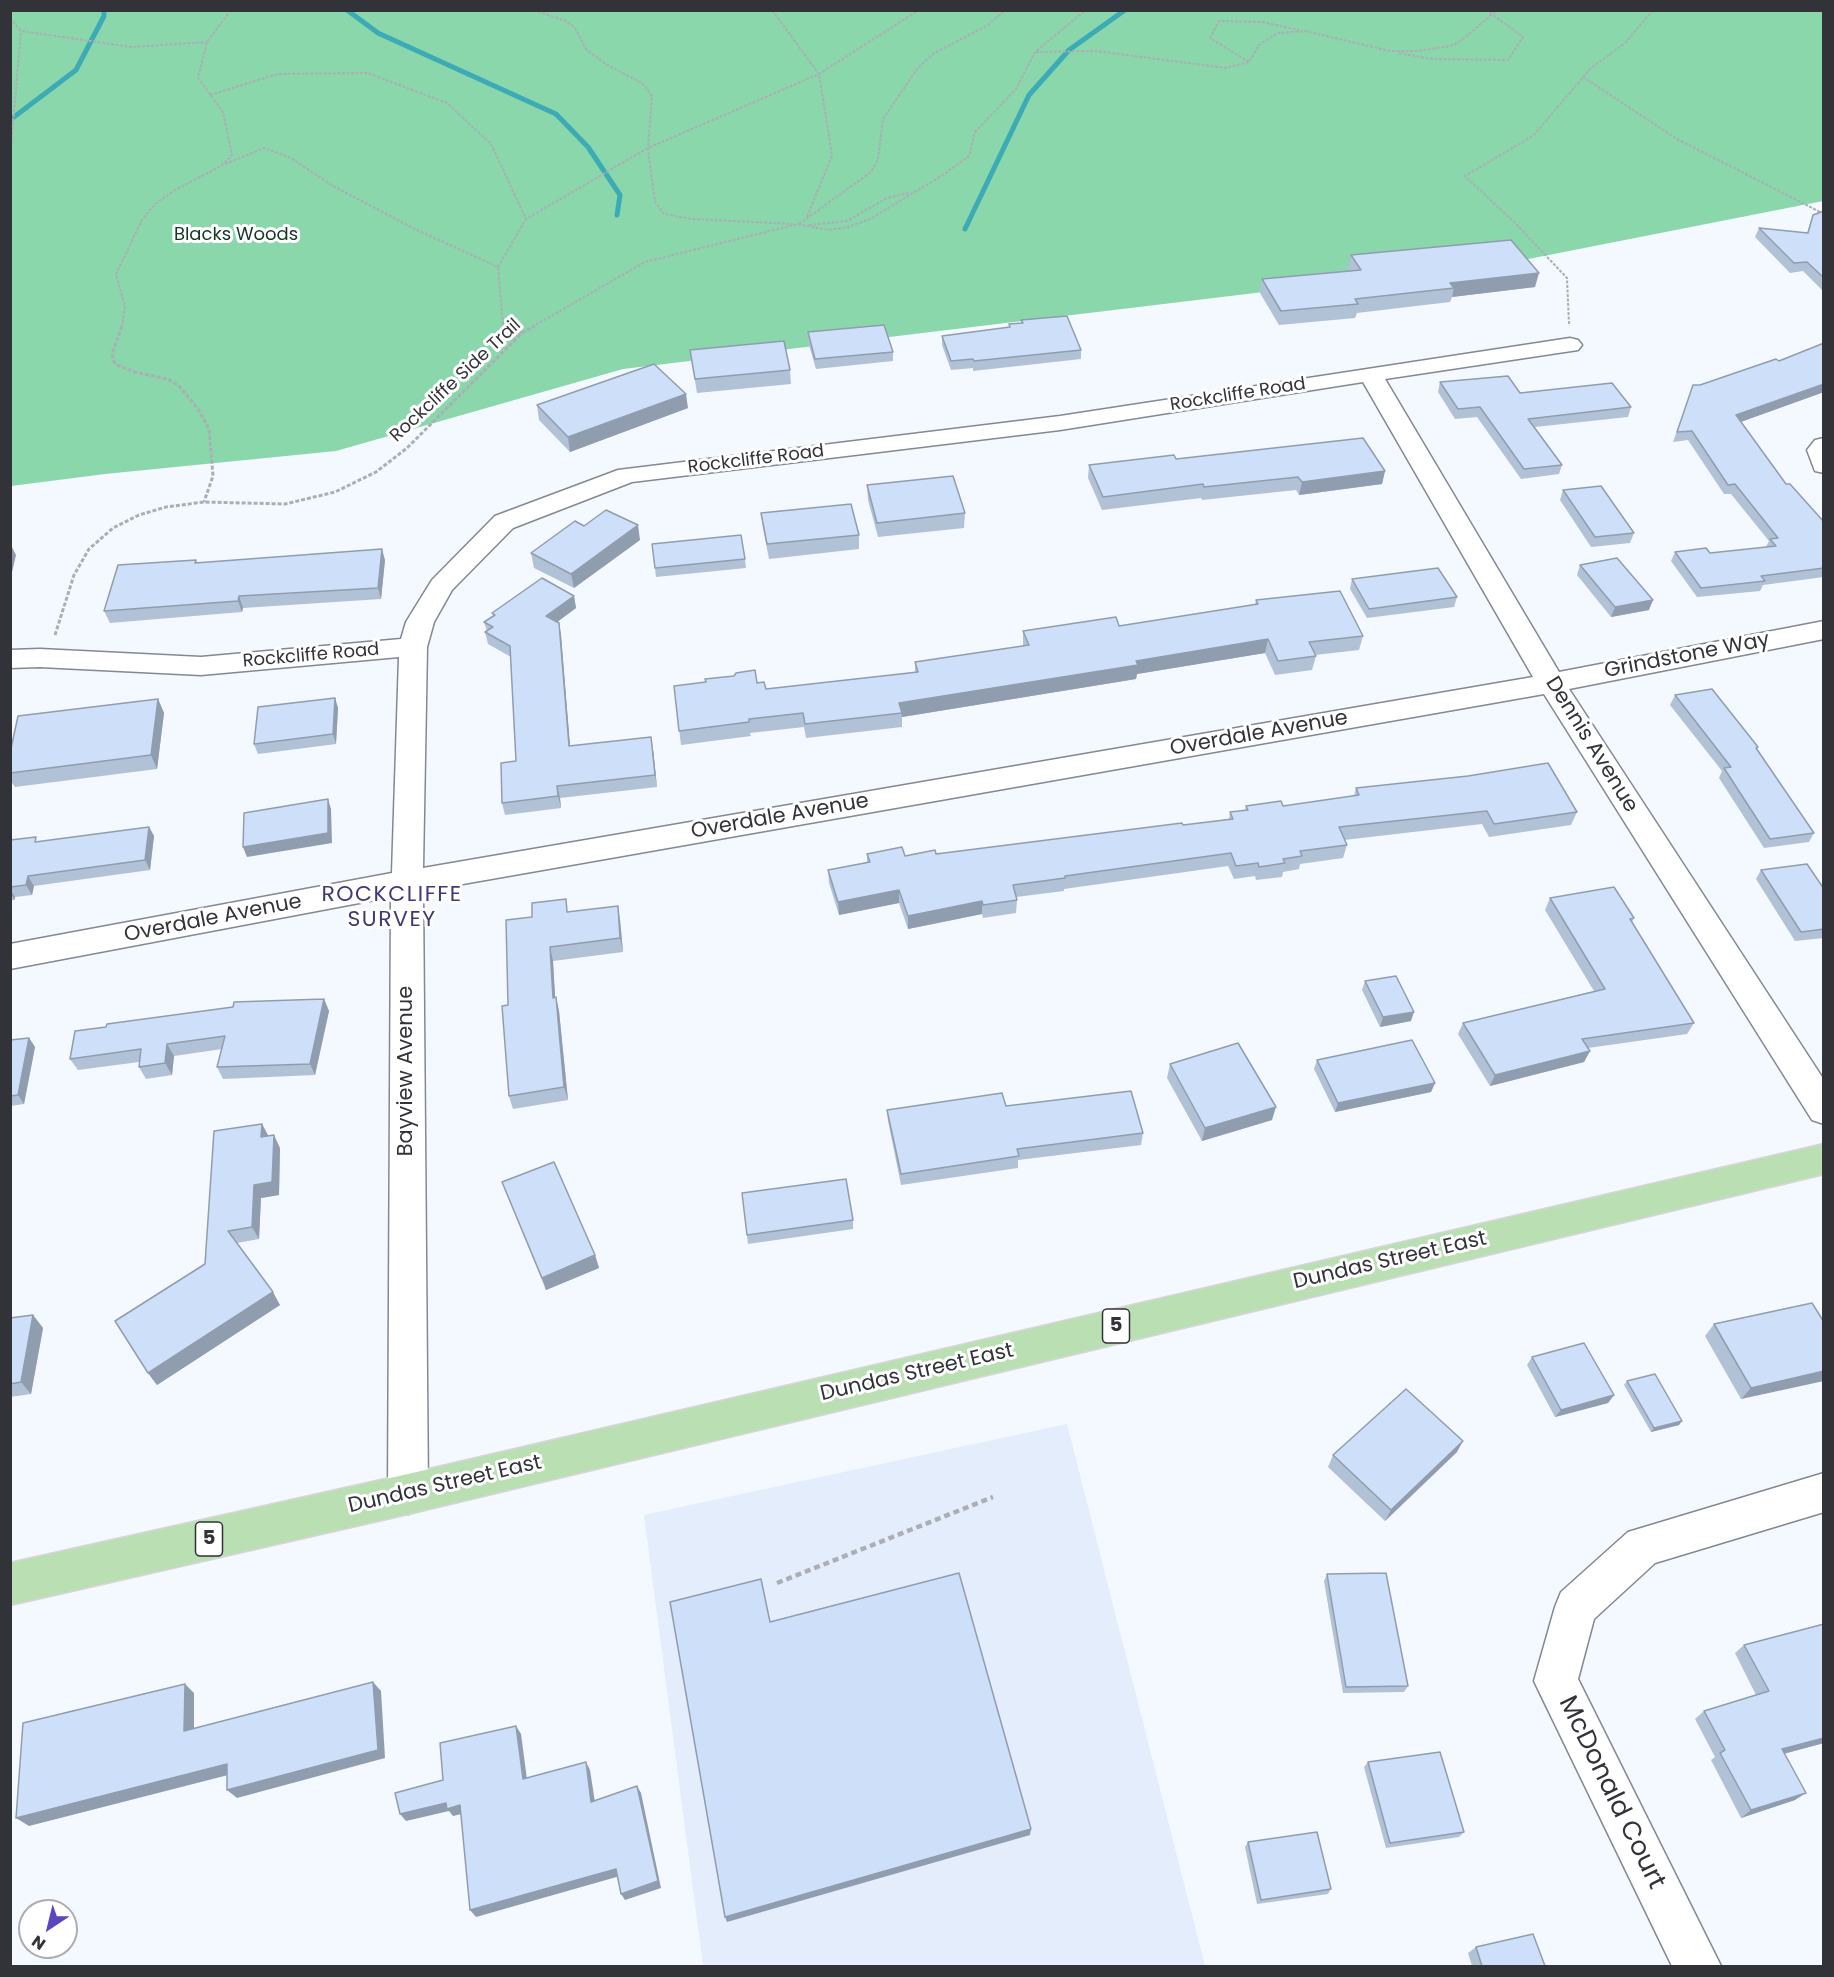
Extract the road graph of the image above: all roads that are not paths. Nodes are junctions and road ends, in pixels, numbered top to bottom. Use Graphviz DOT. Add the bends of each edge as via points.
graph roads {
  1 [pos="1570,345"];
  2 [pos="1370,374"];
  3 [pos="1824,445"];
  4 [pos="1824,466"];
  5 [pos="1824,630"];
  6 [pos="413,647"];
  7 [pos="10,659"];
  8 [pos="1551,683"];
  9 [pos="407,882"];
  10 [pos="10,957"];
  11 [pos="1824,1110"];
  12 [pos="1824,1159"];
  13 [pos="1824,1492"];
  14 [pos="408,1494"];
  15 [pos="10,1584"];
  16 [pos="1697,1966"];
  1 -- 2 [label="street, Rockcliffe Road"];
  2 -- 6 [label="street, Rockcliffe Road" via="1060,423 627,475 504,522 441,586 420,622"];
  2 -- 8 [label="street, Dennis Avenue"];
  3 -- 4 [label="street" via="1818,450"];
  5 -- 8 [label="street, Grindstone Way"];
  6 -- 7 [label="street, Rockcliffe Road" via="201,666"];
  6 -- 9 [label="street, Bayview Avenue"];
  8 -- 9 [label="street, Overdale Avenue"];
  8 -- 11 [label="street, Dennis Avenue"];
  9 -- 10 [label="street, Overdale Avenue"];
  9 -- 14 [label="street, Bayview Avenue"];
  12 -- 14 [label="main road, Dundas Street East / 5"];
  13 -- 16 [label="street, McDonald Court" via="1643,1546 1576,1607 1556,1681"];
  14 -- 15 [label="main road, Dundas Street East / 5"];
}
